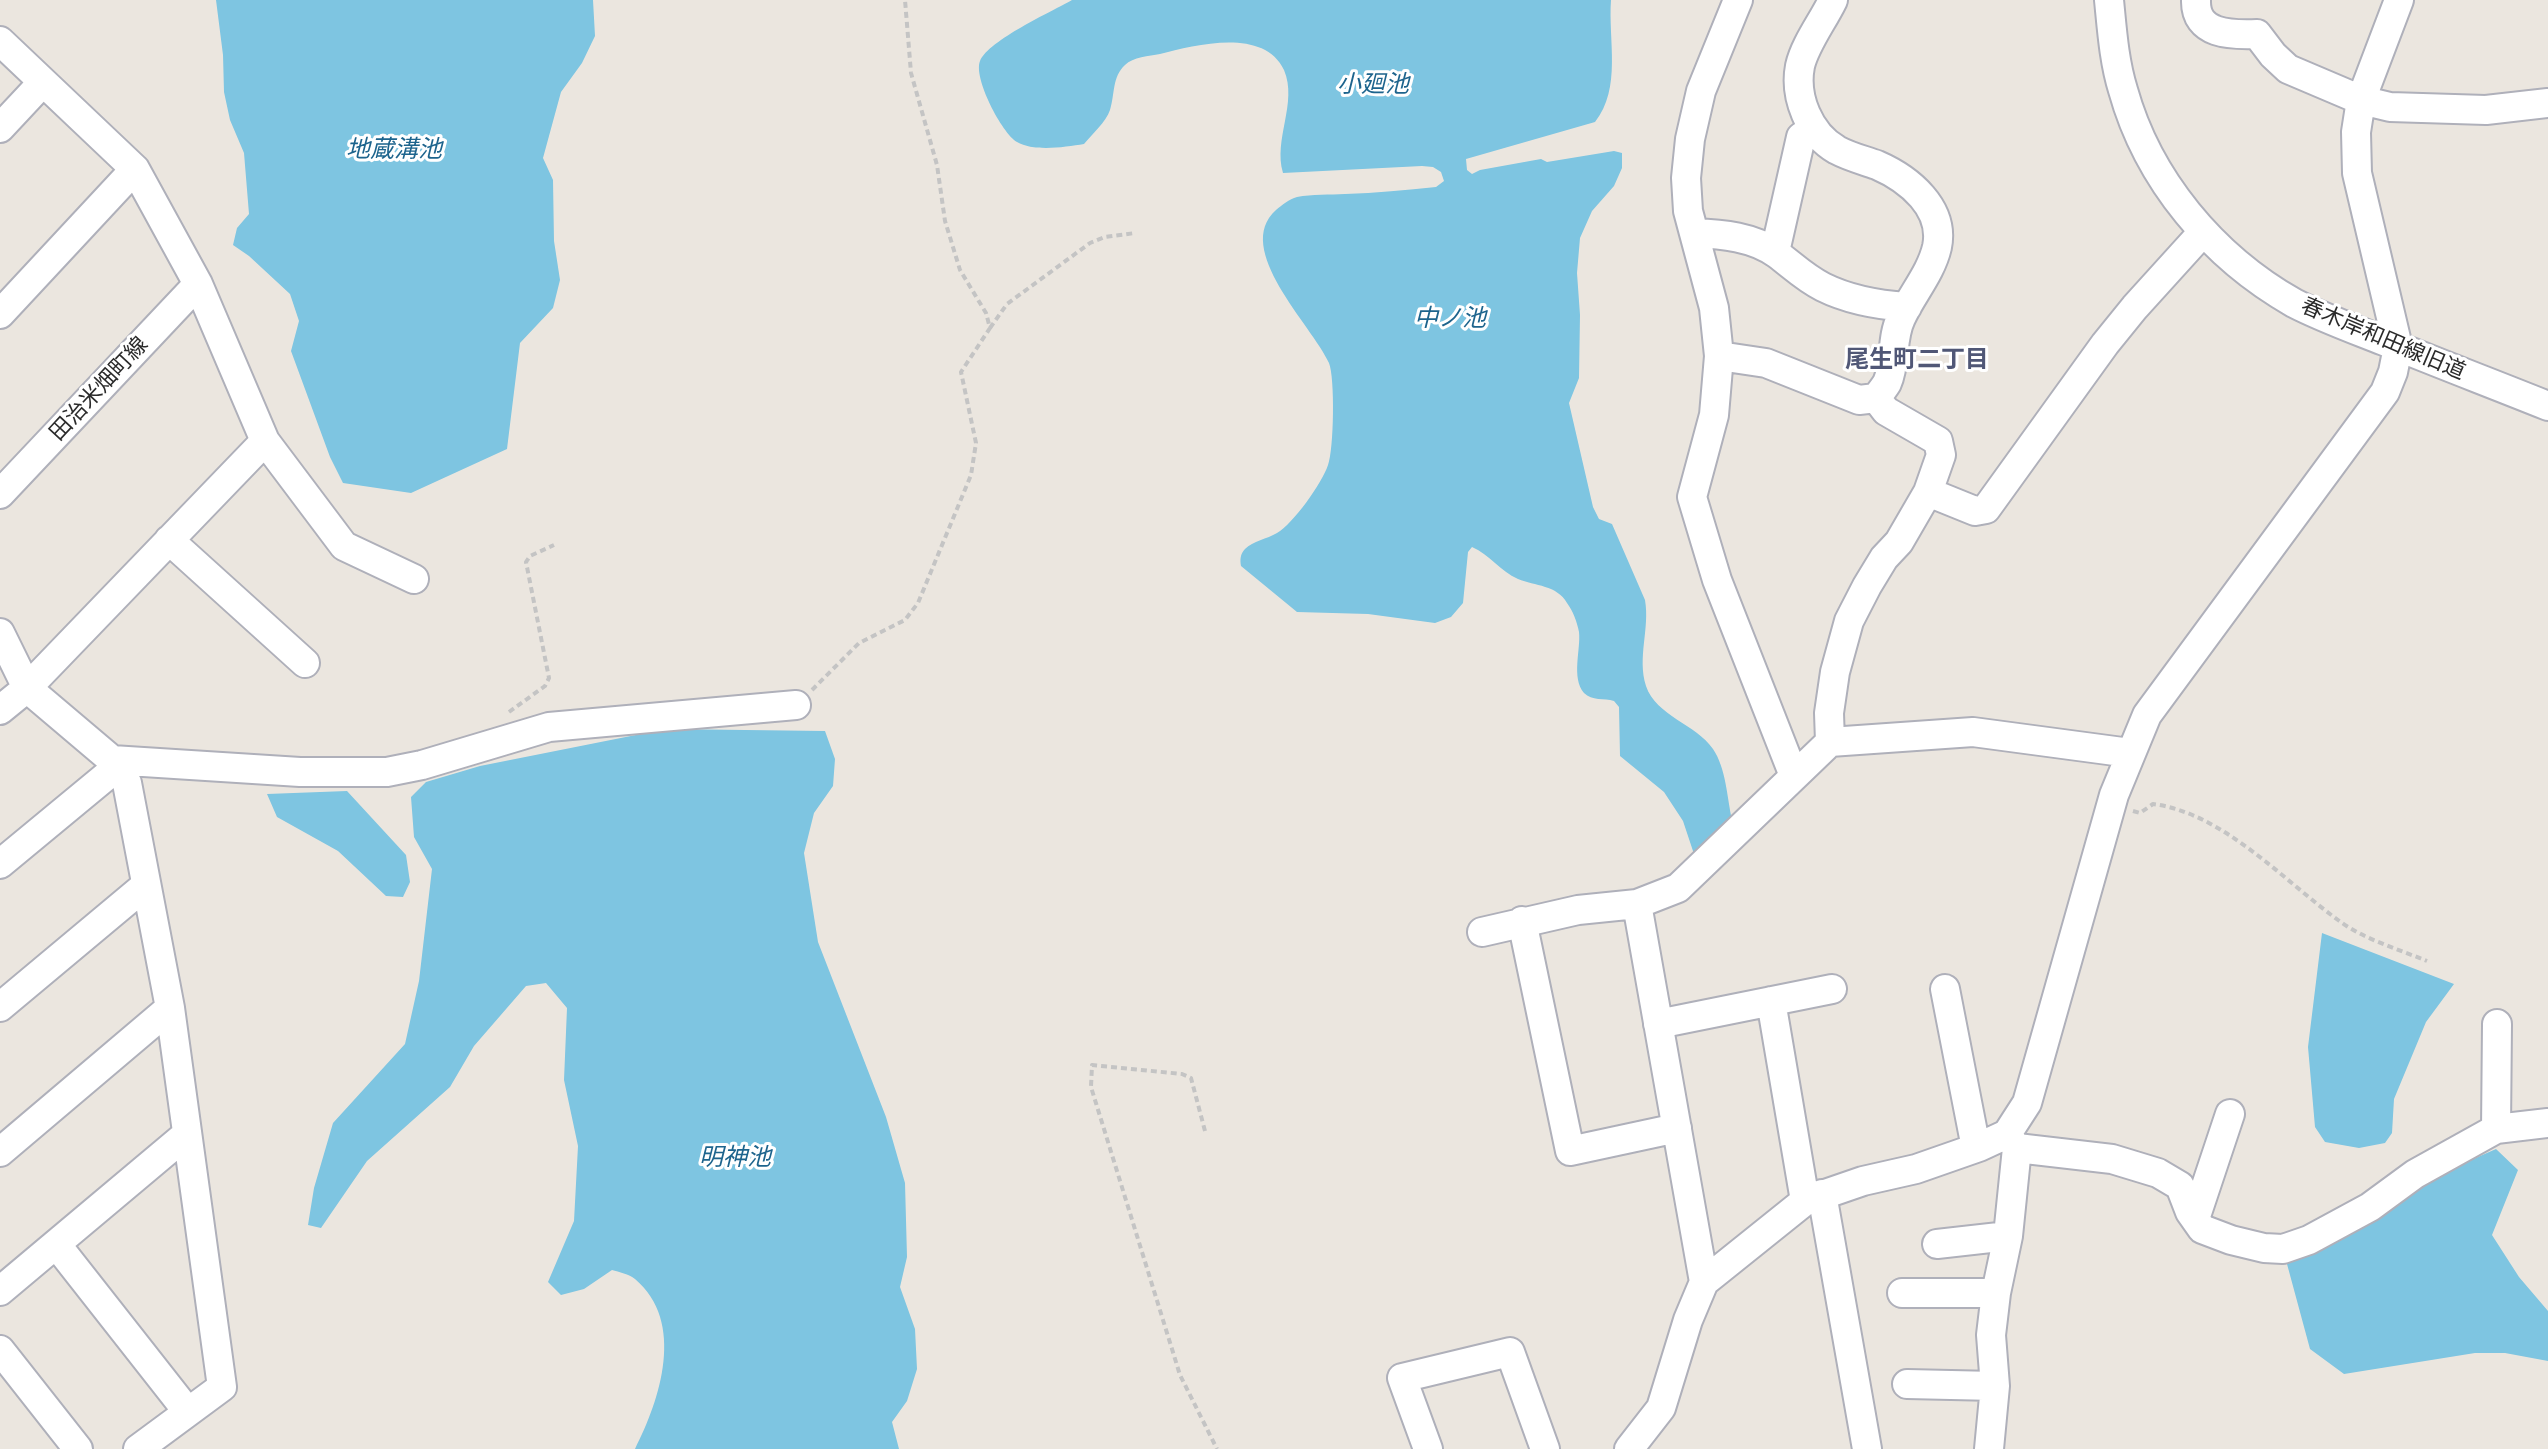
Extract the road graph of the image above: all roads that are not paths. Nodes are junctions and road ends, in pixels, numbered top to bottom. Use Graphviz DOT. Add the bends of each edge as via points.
graph roads {
  1 [pos="1738,0"];
  2 [pos="1833,0"];
  3 [pos="2109,0"];
  4 [pos="2196,0"];
  5 [pos="2399,0"];
  6 [pos="0,41"];
  7 [pos="43,82"];
  8 [pos="2361,100"];
  9 [pos="2548,103"];
  10 [pos="0,128"];
  11 [pos="1813,129"];
  12 [pos="135,169"];
  13 [pos="2203,232"];
  14 [pos="1694,233"];
  15 [pos="1775,252"];
  16 [pos="198,284"];
  17 [pos="1907,307"];
  18 [pos="0,314"];
  19 [pos="2398,347"];
  20 [pos="1719,356"];
  21 [pos="1876,398"];
  22 [pos="2548,406"];
  23 [pos="265,441"];
  24 [pos="1928,492"];
  25 [pos="0,494"];
  26 [pos="169,540"];
  27 [pos="414,579"];
  28 [pos="0,633"];
  29 [pos="305,663"];
  30 [pos="27,688"];
  31 [pos="796,705"];
  32 [pos="0,710"];
  33 [pos="1830,742"];
  34 [pos="2130,753"];
  35 [pos="114,764"];
  36 [pos="1794,776"];
  37 [pos="0,864"];
  38 [pos="146,885"];
  39 [pos="1637,904"];
  40 [pos="1522,921"];
  41 [pos="1482,932"];
  42 [pos="1832,989"];
  43 [pos="1945,989"];
  44 [pos="1771,1001"];
  45 [pos="0,1007"];
  46 [pos="170,1008"];
  47 [pos="1658,1024"];
  48 [pos="2497,1024"];
  49 [pos="2230,1114"];
  50 [pos="2548,1123"];
  51 [pos="1677,1128"];
  52 [pos="2496,1129"];
  53 [pos="187,1134"];
  54 [pos="2012,1141"];
  55 [pos="1976,1148"];
  56 [pos="0,1152"];
  57 [pos="1814,1198"];
  58 [pos="2195,1219"];
  59 [pos="2008,1236"];
  60 [pos="56,1244"];
  61 [pos="1937,1244"];
  62 [pos="1704,1282"];
  63 [pos="0,1291"];
  64 [pos="1902,1293"];
  65 [pos="1996,1293"];
  66 [pos="0,1350"];
  67 [pos="1907,1384"];
  68 [pos="1995,1386"];
  69 [pos="188,1412"];
  70 [pos="78,1449"];
  71 [pos="138,1449"];
  72 [pos="1428,1449"];
  73 [pos="1545,1449"];
  74 [pos="1629,1449"];
  75 [pos="1867,1449"];
  76 [pos="1989,1449"];
  1 -- 14 [label="street" via="1701,91 1690,139 1686,178"];
  2 -- 11 [label="street" via="1800,62 1798,82"];
  3 -- 13 [label="street, 春木岸和田線旧道" via="2117,68 2133,119 2171,193"];
  4 -- 8 [label="street" via="2206,26 2226,35 2257,34 2288,69"];
  5 -- 8 [label="street"];
  6 -- 7 [label="street"];
  7 -- 10 [label="street"];
  7 -- 12 [label="street"];
  8 -- 9 [label="street" via="2390,107 2486,110"];
  8 -- 19 [label="street" via="2357,173"];
  11 -- 15 [label="street" via="1801,137"];
  11 -- 17 [label="street" via="1834,148 1907,183 1929,203 1938,223 1937,246"];
  12 -- 16 [label="street"];
  12 -- 18 [label="street"];
  13 -- 19 [label="street, 春木岸和田線旧道" via="2294,302"];
  13 -- 24 [label="street" via="2105,344 1986,509 1975,511"];
  14 -- 15 [label="street" via="1722,234"];
  14 -- 20 [label="street" via="1714,308"];
  15 -- 17 [label="street" via="1826,289"];
  16 -- 23 [label="street"];
  16 -- 25 [label="street, 田治米畑町線"];
  17 -- 21 [label="street" via="1896,329 1888,382"];
  19 -- 22 [label="street, 春木岸和田線旧道"];
  19 -- 34 [label="street" via="2385,392 2147,715"];
  20 -- 21 [label="street" via="1766,363 1859,400"];
  20 -- 36 [label="street" via="1714,415 1692,497 1717,580"];
  21 -- 24 [label="street" via="1886,411 1938,441 1941,455"];
  23 -- 26 [label="street"];
  23 -- 27 [label="street" via="344,546"];
  24 -- 33 [label="street" via="1849,621 1835,672"];
  26 -- 29 [label="street"];
  26 -- 30 [label="street"];
  28 -- 30 [label="street"];
  30 -- 32 [label="street"];
  30 -- 35 [label="street"];
  31 -- 35 [label="street" via="549,727 387,772"];
  33 -- 34 [label="street" via="1973,732"];
  33 -- 36 [label="street"];
  34 -- 54 [label="street"];
  35 -- 37 [label="street"];
  35 -- 38 [label="street" via="127,783"];
  36 -- 39 [label="street" via="1678,888"];
  38 -- 45 [label="street"];
  38 -- 46 [label="street"];
  39 -- 40 [label="street"];
  39 -- 47 [label="street"];
  40 -- 41 [label="street"];
  40 -- 51 [label="street" via="1570,1151"];
  42 -- 44 [label="street"];
  43 -- 55 [label="street"];
  44 -- 47 [label="street"];
  44 -- 57 [label="street"];
  46 -- 53 [label="street"];
  46 -- 56 [label="street"];
  47 -- 51 [label="street"];
  48 -- 52 [label="street"];
  49 -- 58 [label="street"];
  50 -- 52 [label="street"];
  51 -- 62 [label="street"];
  52 -- 58 [label="street" via="2415,1174 2370,1207 2283,1249 2231,1240 2202,1229"];
  53 -- 60 [label="street"];
  53 -- 69 [label="street" via="222,1387"];
  54 -- 55 [label="street"];
  54 -- 58 [label="street" via="2158,1173 2180,1186"];
  54 -- 59 [label="street"];
  55 -- 57 [label="street"];
  57 -- 62 [label="street"];
  57 -- 75 [label="street"];
  59 -- 61 [label="street"];
  59 -- 65 [label="street"];
  60 -- 63 [label="street"];
  60 -- 69 [label="street"];
  62 -- 74 [label="street" via="1661,1408"];
  64 -- 65 [label="street"];
  65 -- 68 [label="street" via="1991,1335"];
  66 -- 70 [label="street"];
  67 -- 68 [label="street"];
  68 -- 76 [label="street"];
  69 -- 71 [label="street"];
  72 -- 73 [label="street" via="1402,1378 1510,1352"];
}
